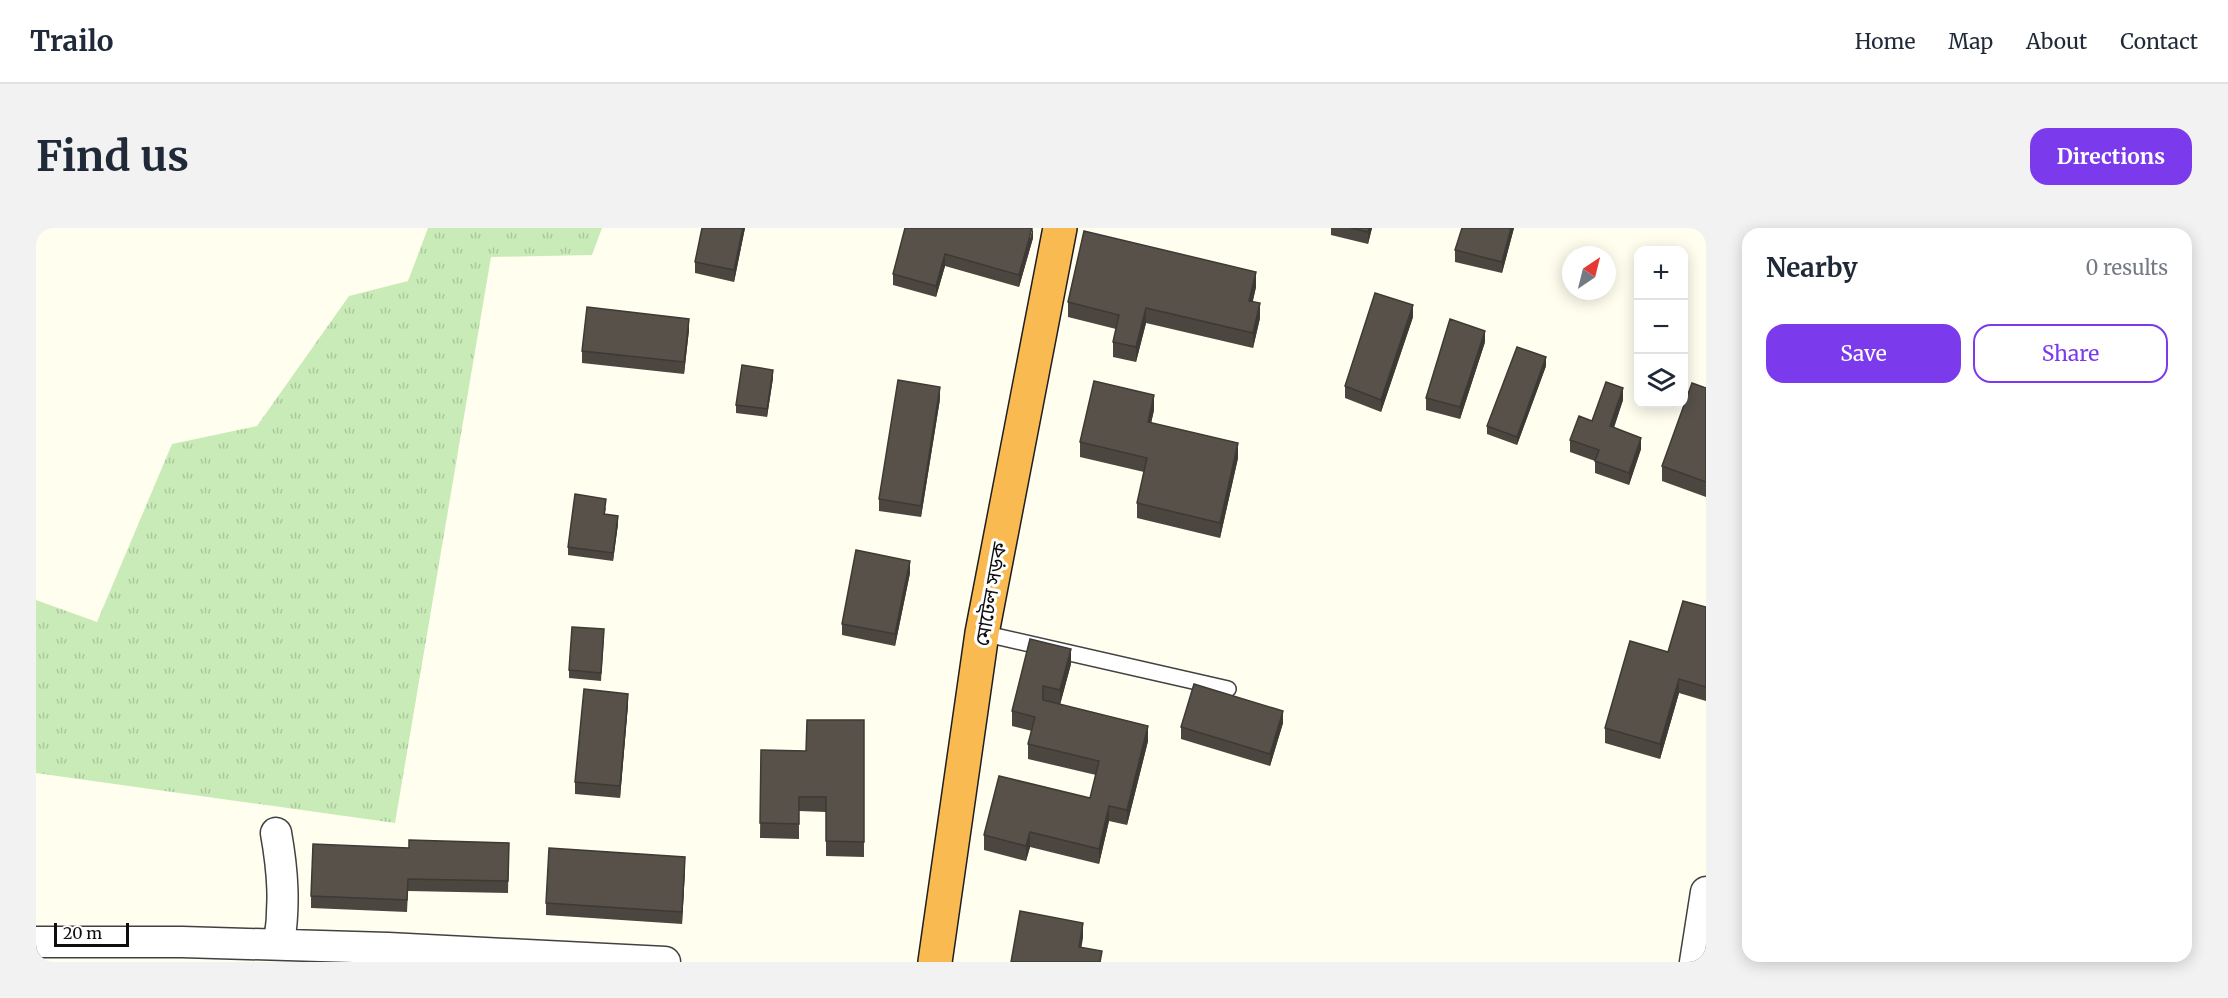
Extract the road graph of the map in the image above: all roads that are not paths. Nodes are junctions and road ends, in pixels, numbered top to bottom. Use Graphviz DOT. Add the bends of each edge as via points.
graph roads {
  1 [pos="1060,228"];
  2 [pos="982,633"];
  3 [pos="1228,689"];
  4 [pos="276,833"];
  5 [pos="1706,892"];
  6 [pos="36,942"];
  7 [pos="279,944"];
  8 [pos="388,955"];
  9 [pos="665,962"];
  10 [pos="935,962"];
  11 [pos="1695,962"];
  1 -- 2 [label="highway, মোটেল সড়ক"];
  2 -- 3 [label="lane"];
  2 -- 10 [label="highway, মোটেল সড়ক"];
  4 -- 7 [label="street" via="283,874"];
  5 -- 11 [label="street"];
  6 -- 7 [label="street"];
  7 -- 8 [label="street"];
  8 -- 9 [label="street"];
}
